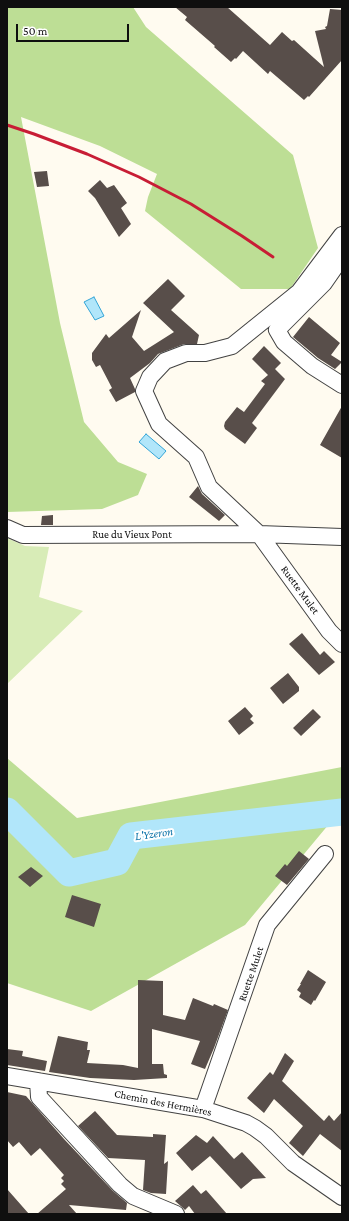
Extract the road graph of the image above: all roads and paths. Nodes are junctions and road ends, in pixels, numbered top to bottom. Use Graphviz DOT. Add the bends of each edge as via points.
graph roads {
  1 [pos="342,235"];
  2 [pos="342,257"];
  3 [pos="342,385"];
  4 [pos="7,528"];
  5 [pos="260,534"];
  6 [pos="342,537"];
  7 [pos="342,644"];
  8 [pos="325,854"];
  9 [pos="7,1076"];
  10 [pos="38,1082"];
  11 [pos="204,1109"];
  12 [pos="342,1197"];
  13 [pos="176,1214"];
  1 -- 5 [label="street, Ruette Mulet" via="299,292 232,346 205,353 186,353 165,361 150,377 144,391 159,424 196,457 209,487"];
  2 -- 3 [label="street" via="324,283 277,330 284,342 306,361"];
  4 -- 5 [label="street, Rue du Vieux Pont" via="23,535"];
  5 -- 6 [label="street, Rue du Vieux Pont"];
  5 -- 7 [label="street, Ruette Mulet" via="329,631"];
  8 -- 11 [label="street, Ruette Mulet" via="268,925"];
  9 -- 10 [label="street, Chemin des Hermières"];
  10 -- 11 [label="street, Chemin des Hermières"];
  10 -- 13 [label="street" via="39,1097 120,1186 133,1196"];
  11 -- 12 [label="street, Chemin des Hermières" via="255,1128 293,1163"];
}
